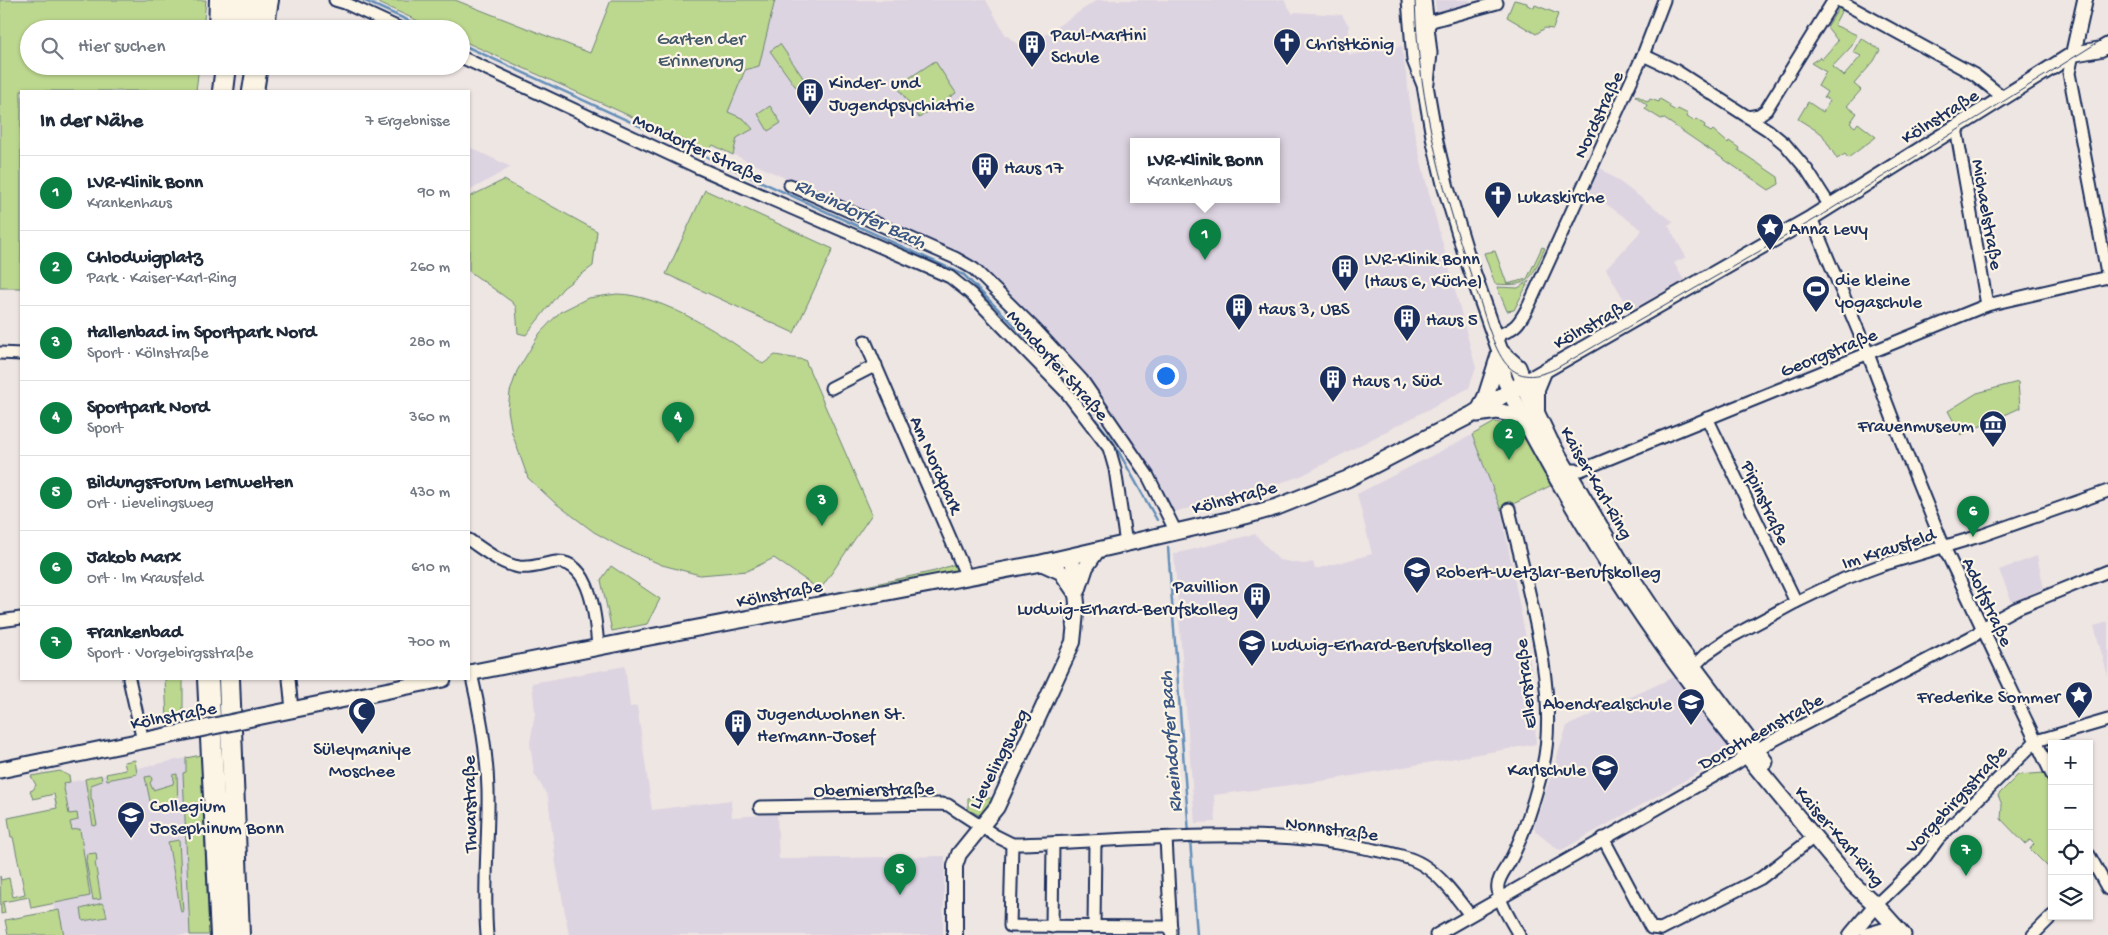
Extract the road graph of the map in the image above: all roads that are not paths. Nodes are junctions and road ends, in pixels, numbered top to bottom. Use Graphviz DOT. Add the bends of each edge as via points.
graph roads {
  1 [pos="220,0"];
  2 [pos="235,0"];
  3 [pos="252,0"];
  4 [pos="268,0"];
  5 [pos="335,0"];
  6 [pos="1410,0"];
  7 [pos="1423,0"];
  8 [pos="1664,0"];
  9 [pos="1836,0"];
  10 [pos="2086,0"];
  11 [pos="1497,3"];
  12 [pos="219,20"];
  13 [pos="232,20"];
  14 [pos="250,20"];
  15 [pos="265,20"];
  16 [pos="382,20"];
  17 [pos="1426,29"];
  18 [pos="2108,45"];
  19 [pos="2074,50"];
  20 [pos="1643,55"];
  21 [pos="470,60"];
  22 [pos="218,75"];
  23 [pos="225,75"];
  24 [pos="243,75"];
  25 [pos="256,75"];
  26 [pos="1425,85"];
  27 [pos="218,90"];
  28 [pos="223,90"];
  29 [pos="242,90"];
  30 [pos="253,90"];
  31 [pos="2004,98"];
  32 [pos="1748,117"];
  33 [pos="1956,128"];
  34 [pos="790,185"];
  35 [pos="1830,206"];
  36 [pos="1811,218"];
  37 [pos="2107,261"];
  38 [pos="2108,277"];
  39 [pos="1987,305"];
  40 [pos="1494,337"];
  41 [pos="865,341"];
  42 [pos="1500,351"];
  43 [pos="0,354"];
  44 [pos="20,354"];
  45 [pos="1868,354"];
  46 [pos="876,366"];
  47 [pos="1544,372"];
  48 [pos="1512,385"];
  49 [pos="831,388"];
  50 [pos="1475,412"];
  51 [pos="1530,416"];
  52 [pos="1707,418"];
  53 [pos="1567,470"];
  54 [pos="2108,491"];
  55 [pos="1509,509"];
  56 [pos="1176,532"];
  57 [pos="470,541"];
  58 [pos="1126,544"];
  59 [pos="1944,547"];
  60 [pos="1097,551"];
  61 [pos="1072,556"];
  62 [pos="1041,563"];
  63 [pos="2108,571"];
  64 [pos="967,577"];
  65 [pos="1077,594"];
  66 [pos="1796,602"];
  67 [pos="20,618"];
  68 [pos="0,621"];
  69 [pos="1982,629"];
  70 [pos="598,647"];
  71 [pos="1693,667"];
  72 [pos="470,673"];
  73 [pos="129,680"];
  74 [pos="208,680"];
  75 [pos="229,680"];
  76 [pos="289,680"];
  77 [pos="438,680"];
  78 [pos="292,710"];
  79 [pos="2108,720"];
  80 [pos="143,740"];
  81 [pos="2036,740"];
  82 [pos="1751,753"];
  83 [pos="2048,766"];
  84 [pos="0,770"];
  85 [pos="233,778"];
  86 [pos="760,807"];
  87 [pos="982,827"];
  88 [pos="1814,836"];
  89 [pos="1166,838"];
  90 [pos="1603,838"];
  91 [pos="1095,841"];
  92 [pos="1053,843"];
  93 [pos="1012,844"];
  94 [pos="2093,875"];
  95 [pos="2108,890"];
  96 [pos="1500,898"];
  97 [pos="1876,905"];
  98 [pos="1470,915"];
  99 [pos="2048,920"];
  100 [pos="1052,927"];
  101 [pos="1094,927"];
  102 [pos="1171,931"];
  103 [pos="1663,932"];
  104 [pos="1902,933"];
  105 [pos="221,935"];
  106 [pos="239,935"];
  107 [pos="250,935"];
  108 [pos="486,935"];
  109 [pos="954,935"];
  110 [pos="1436,935"];
  111 [pos="1519,935"];
  112 [pos="1851,935"];
  113 [pos="1868,935"];
  114 [pos="2034,935"];
  1 -- 12 [label="highway"];
  2 -- 13 [label="highway"];
  3 -- 14 [label="highway"];
  4 -- 15 [label="highway"];
  5 -- 16 [label="street"];
  6 -- 26 [label="main road, Kaiser-Karl-Ring" via="1415,60"];
  7 -- 17 [label="main road, Kaiser-Karl-Ring"];
  8 -- 20 [label="street, Nordstraße"];
  9 -- 31 [label="street" via="1975,75"];
  9 -- 32 [label="street" via="1766,110"];
  10 -- 19 [label="street"];
  11 -- 17 [label="street" via="1432,21"];
  17 -- 26 [label="main road, Kaiser-Karl-Ring"];
  18 -- 19 [label="street, Kölnstraße" via="2101,49"];
  19 -- 31 [label="street, Kölnstraße"];
  19 -- 37 [label="street" via="2069,73"];
  20 -- 32 [label="street" via="1675,70"];
  20 -- 40 [label="street, Nordstraße" via="1519,324"];
  21 -- 58 [label="street, Mondorfer Straße" via="697,167 950,277 972,294 1066,392 1109,448 1116,469"];
  22 -- 27 [label="highway"];
  23 -- 28 [label="highway"];
  24 -- 29 [label="highway"];
  25 -- 30 [label="highway"];
  26 -- 40 [label="main road, Kaiser-Karl-Ring" via="1446,188"];
  31 -- 33 [label="street, Kölnstraße"];
  32 -- 35 [label="street" via="1785,144 1807,170"];
  33 -- 35 [label="street, Kölnstraße"];
  33 -- 39 [label="street, Michaelstraße"];
  34 -- 56 [label="street" via="974,269 1082,380 1148,476"];
  35 -- 36 [label="street, Kölnstraße"];
  36 -- 45 [label="street, Adolfstraße"];
  36 -- 47 [label="street, Kölnstraße"];
  37 -- 38 [label="street"];
  38 -- 39 [label="street, Georgstraße"];
  39 -- 45 [label="street, Georgstraße"];
  40 -- 42 [label="main road, Kaiser-Karl-Ring"];
  41 -- 46 [label="street, Am Nordpark"];
  42 -- 48 [label="main road, Kaiser-Karl-Ring"];
  42 -- 50 [label="main road" via="1486,396"];
  43 -- 44 [label="street"];
  45 -- 52 [label="street, Georgstraße"];
  45 -- 59 [label="street, Adolfstraße"];
  46 -- 49 [label="street"];
  46 -- 64 [label="street, Am Nordpark"];
  47 -- 48 [label="street, Kölnstraße"];
  47 -- 51 [label="street"];
  48 -- 50 [label="main road, Kölnstraße"];
  48 -- 51 [label="main road, Kaiser-Karl-Ring"];
  48 -- 51 [label="main road, Kaiser-Karl-Ring" via="1530,399"];
  50 -- 51 [label="main road" via="1497,411"];
  50 -- 56 [label="main road, Kölnstraße" via="1347,479 1305,497 1245,516"];
  51 -- 53 [label="main road, Kaiser-Karl-Ring"];
  51 -- 82 [label="main road, Kaiser-Karl-Ring" via="1607,560 1652,629 1692,685"];
  52 -- 53 [label="street, Georgstraße" via="1582,470"];
  52 -- 66 [label="street, Pipinstraße"];
  53 -- 71 [label="main road, Kaiser-Karl-Ring" via="1619,559"];
  54 -- 59 [label="street, Im Krausfeld"];
  55 -- 96 [label="street, Ellerstraße" via="1544,672 1548,732 1530,810 1498,884"];
  56 -- 58 [label="main road, Kölnstraße"];
  57 -- 70 [label="street" via="518,567 532,568 557,562 579,571 592,604"];
  58 -- 60 [label="main road, Kölnstraße"];
  59 -- 66 [label="street, Im Krausfeld" via="1844,579"];
  59 -- 69 [label="street, Adolfstraße"];
  60 -- 61 [label="main road, Kölnstraße"];
  60 -- 65 [label="street" via="1086,567"];
  61 -- 62 [label="main road, Kölnstraße"];
  61 -- 65 [label="street, Lievelingsweg"];
  62 -- 64 [label="main road, Kölnstraße"];
  62 -- 65 [label="street" via="1061,572"];
  63 -- 69 [label="street, Dorotheenstraße" via="2015,609"];
  64 -- 70 [label="main road, Kölnstraße"];
  65 -- 87 [label="street, Lievelingsweg" via="1073,642 1003,796"];
  66 -- 71 [label="street, Im Krausfeld" via="1731,637"];
  67 -- 68 [label="street"];
  69 -- 81 [label="street, Adolfstraße"];
  69 -- 82 [label="street, Dorotheenstraße"];
  70 -- 72 [label="main road, Kölnstraße"];
  71 -- 82 [label="main road, Kaiser-Karl-Ring"];
  72 -- 108 [label="street, Thuarstraße" via="481,721 488,789"];
  73 -- 80 [label="street"];
  74 -- 105 [label="highway"];
  75 -- 85 [label="highway"];
  76 -- 78 [label="street"];
  77 -- 78 [label="main road, Kölnstraße"];
  78 -- 80 [label="main road, Kölnstraße, bridge"];
  79 -- 81 [label="street, Vorgebirgsstraße"];
  80 -- 84 [label="main road, Kölnstraße"];
  81 -- 83 [label="street, Adolfstraße"];
  81 -- 97 [label="street, Vorgebirgsstraße"];
  82 -- 88 [label="main road, Kaiser-Karl-Ring"];
  82 -- 90 [label="street, Dorotheenstraße"];
  82 -- 97 [label="main road, Kaiser-Karl-Ring" via="1863,881"];
  85 -- 106 [label="highway"];
  85 -- 107 [label="highway"];
  86 -- 87 [label="street, Obernierstraße" via="940,804 948,805"];
  87 -- 93 [label="street, Obernierstraße"];
  87 -- 109 [label="street, Lievelingsweg" via="965,846 955,866"];
  88 -- 97 [label="main road, Kaiser-Karl-Ring" via="1854,885"];
  88 -- 103 [label="street" via="1760,878"];
  89 -- 91 [label="street, Nonnstraße"];
  89 -- 98 [label="street, Nonnstraße" via="1286,837 1397,855 1432,872"];
  89 -- 102 [label="street"];
  90 -- 96 [label="street, Dorotheenstraße"];
  90 -- 103 [label="street" via="1651,928"];
  91 -- 92 [label="street, Nonnstraße"];
  91 -- 101 [label="street"];
  92 -- 93 [label="street, Nonnstraße"];
  92 -- 100 [label="street"];
  93 -- 100 [label="street" via="1010,926"];
  94 -- 95 [label="street"];
  96 -- 98 [label="street, Dorotheenstraße"];
  96 -- 111 [label="street"];
  97 -- 104 [label="main road"];
  97 -- 112 [label="street, Vorgebirgsstraße"];
  98 -- 110 [label="street, Dorotheenstraße"];
  99 -- 114 [label="street"];
  100 -- 101 [label="street"];
  101 -- 102 [label="street"];
  104 -- 113 [label="street" via="1885,930"];
}
